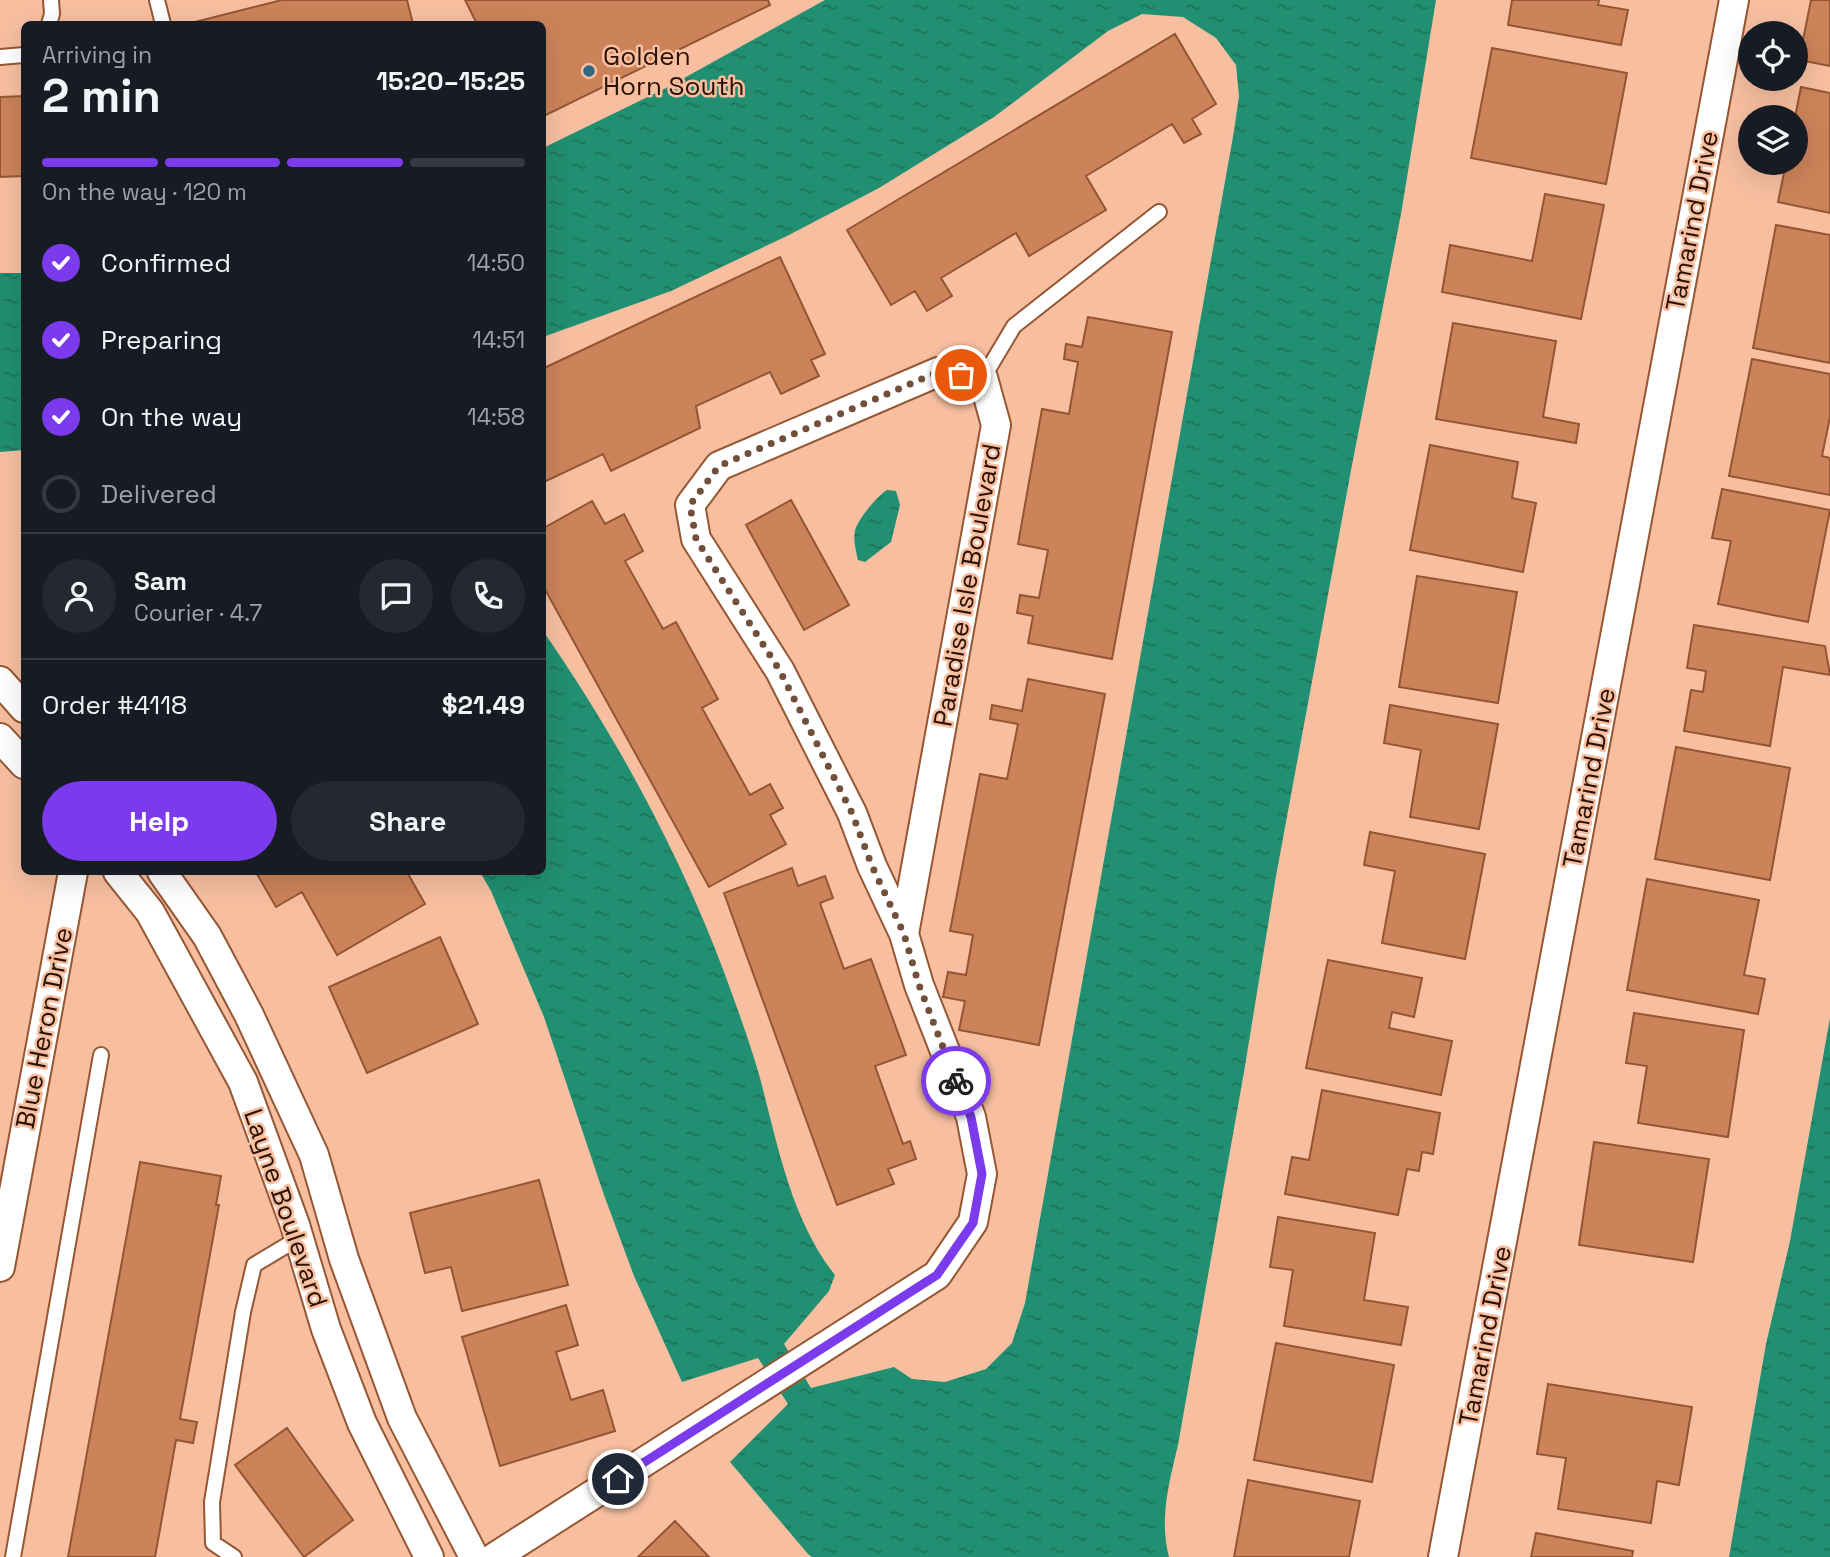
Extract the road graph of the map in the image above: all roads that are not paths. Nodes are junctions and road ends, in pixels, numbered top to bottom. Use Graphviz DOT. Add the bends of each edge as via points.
graph roads {
  1 [pos="51,0"];
  2 [pos="157,0"];
  3 [pos="1734,0"];
  4 [pos="50,21"];
  5 [pos="162,21"];
  6 [pos="21,55"];
  7 [pos="0,57"];
  8 [pos="1159,212"];
  9 [pos="983,378"];
  10 [pos="0,681"];
  11 [pos="21,705"];
  12 [pos="0,738"];
  13 [pos="21,761"];
  14 [pos="72,875"];
  15 [pos="120,875"];
  16 [pos="164,875"];
  17 [pos="904,934"];
  18 [pos="101,1055"];
  19 [pos="7,1185"];
  20 [pos="299,1238"];
  21 [pos="0,1267"];
  22 [pos="13,1557"];
  23 [pos="234,1557"];
  24 [pos="429,1557"];
  25 [pos="474,1557"];
  26 [pos="495,1557"];
  27 [pos="1443,1557"];
  1 -- 4 [label="lane"];
  2 -- 5 [label="lane"];
  3 -- 27 [label="street, Tamarind Drive"];
  6 -- 7 [label="lane"];
  8 -- 9 [label="lane" via="1014,326"];
  9 -- 17 [label="street, Paradise Isle Boulevard" via="996,425"];
  9 -- 17 [label="street, Paradise Isle Boulevard" via="938,372 719,466 690,505 696,539 780,671 852,813"];
  10 -- 11 [label="street"];
  12 -- 13 [label="street"];
  14 -- 19 [label="street, Blue Heron Drive"];
  15 -- 20 [label="street, Layne Boulevard" via="150,912 243,1082"];
  16 -- 25 [label="street, Layne Boulevard" via="207,936 314,1155 344,1259 402,1418"];
  17 -- 26 [label="street, Paradise Isle Boulevard" via="971,1117 982,1174 973,1223 937,1275"];
  18 -- 22 [label="lane"];
  19 -- 21 [label="street, Blue Heron Drive"];
  20 -- 23 [label="lane" via="254,1265 243,1312 212,1502 213,1544"];
  20 -- 24 [label="street, Layne Boulevard" via="326,1329 362,1423"];
}
